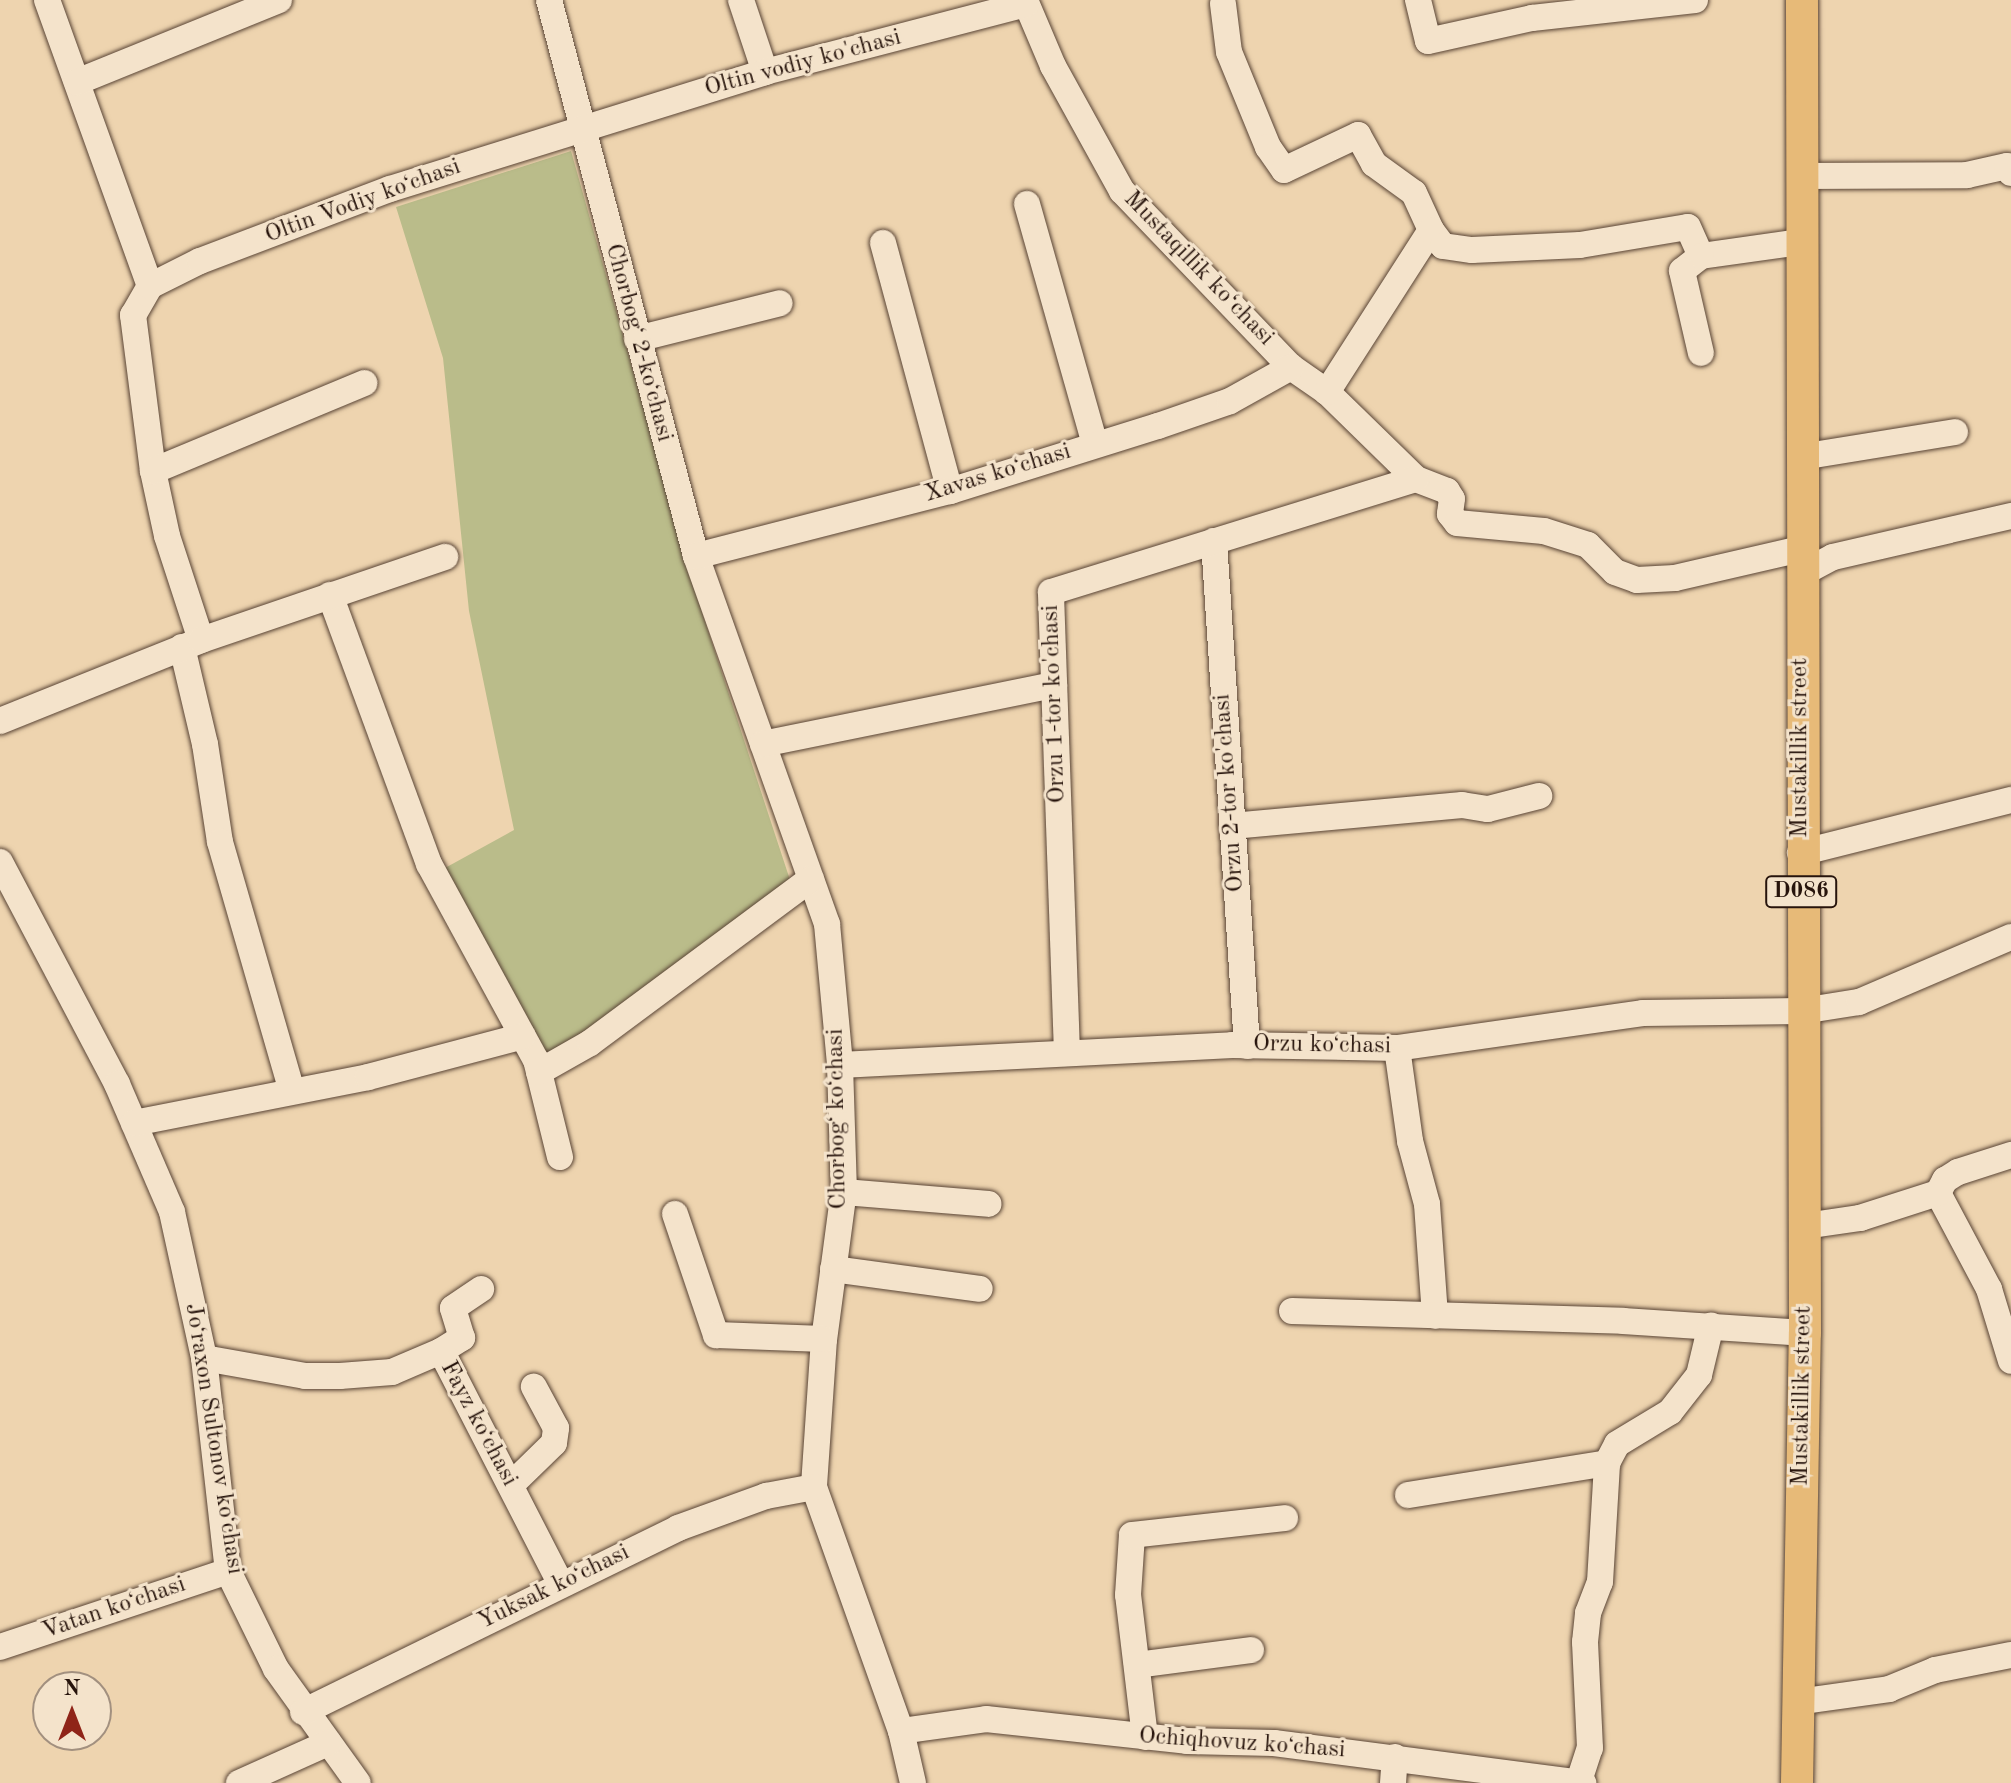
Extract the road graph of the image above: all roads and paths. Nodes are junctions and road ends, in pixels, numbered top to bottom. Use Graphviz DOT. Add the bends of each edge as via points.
graph roads {
  1 [pos="47,0"];
  2 [pos="279,0"];
  3 [pos="549,0"];
  4 [pos="741,0"];
  5 [pos="1418,0"];
  6 [pos="1695,0"];
  7 [pos="1802,0"];
  8 [pos="1229,1"];
  9 [pos="1026,2"];
  10 [pos="1633,2"];
  11 [pos="765,72"];
  12 [pos="77,82"];
  13 [pos="581,129"];
  14 [pos="2010,168"];
  15 [pos="1801,176"];
  16 [pos="1027,204"];
  17 [pos="1431,230"];
  18 [pos="1801,242"];
  19 [pos="883,243"];
  20 [pos="1701,256"];
  21 [pos="150,286"];
  22 [pos="780,303"];
  23 [pos="637,339"];
  24 [pos="1701,353"];
  25 [pos="1291,367"];
  26 [pos="364,383"];
  27 [pos="1327,392"];
  28 [pos="1955,432"];
  29 [pos="1095,445"];
  30 [pos="1801,457"];
  31 [pos="153,471"];
  32 [pos="1416,479"];
  33 [pos="950,491"];
  34 [pos="2011,516"];
  35 [pos="1214,541"];
  36 [pos="696,556"];
  37 [pos="445,557"];
  38 [pos="1801,562"];
  39 [pos="330,595"];
  40 [pos="191,644"];
  41 [pos="1054,685"];
  42 [pos="0,721"];
  43 [pos="763,744"];
  44 [pos="1539,796"];
  45 [pos="2011,800"];
  46 [pos="1232,826"];
  47 [pos="1800,853"];
  48 [pos="2,870"];
  49 [pos="811,879"];
  50 [pos="2011,937"];
  51 [pos="1802,1011"];
  52 [pos="523,1036"];
  53 [pos="1247,1046"];
  54 [pos="1397,1048"];
  55 [pos="1067,1053"];
  56 [pos="840,1065"];
  57 [pos="539,1072"];
  58 [pos="291,1088"];
  59 [pos="134,1123"];
  60 [pos="2011,1155"];
  61 [pos="560,1157"];
  62 [pos="844,1192"];
  63 [pos="1938,1193"];
  64 [pos="989,1204"];
  65 [pos="675,1214"];
  66 [pos="1805,1226"];
  67 [pos="833,1269"];
  68 [pos="481,1289"];
  69 [pos="980,1289"];
  70 [pos="1292,1311"];
  71 [pos="1435,1316"];
  72 [pos="1711,1325"];
  73 [pos="1805,1333"];
  74 [pos="824,1339"];
  75 [pos="441,1351"];
  76 [pos="204,1358"];
  77 [pos="2011,1361"];
  78 [pos="534,1387"];
  79 [pos="1607,1463"];
  80 [pos="511,1485"];
  81 [pos="814,1487"];
  82 [pos="1408,1495"];
  83 [pos="1285,1518"];
  84 [pos="228,1571"];
  85 [pos="561,1584"];
  86 [pos="0,1647"];
  87 [pos="1251,1650"];
  88 [pos="2011,1655"];
  89 [pos="1137,1665"];
  90 [pos="1797,1702"];
  91 [pos="303,1712"];
  92 [pos="901,1731"];
  93 [pos="1145,1737"];
  94 [pos="328,1743"];
  95 [pos="1395,1757"];
  96 [pos="1525,1779"];
  97 [pos="1581,1782"];
  98 [pos="239,1783"];
  99 [pos="358,1783"];
  100 [pos="913,1783"];
  101 [pos="1393,1783"];
  102 [pos="1797,1783"];
  1 -- 12 [label="street"];
  2 -- 12 [label="street"];
  3 -- 13 [label="street"];
  4 -- 11 [label="street"];
  5 -- 10 [label="street" via="1428,41"];
  6 -- 10 [label="street"];
  7 -- 15 [label="main road, Mustakillik street / D086"];
  8 -- 17 [label="street" via="1229,52 1268,147 1284,170 1358,135 1374,164 1414,193"];
  9 -- 11 [label="street, Oltin vodiy ko'chasi"];
  9 -- 25 [label="street, Mustaqillik ko‘chasi" via="1053,66 1122,191"];
  11 -- 13 [label="street, Oltin vodiy ko'chasi"];
  12 -- 21 [label="street"];
  13 -- 21 [label="street, Oltin Vodiy koʻchasi" via="390,189 200,261"];
  13 -- 23 [label="street, Chorbogʻ 2-koʻchasi"];
  14 -- 15 [label="street" via="1967,175"];
  15 -- 18 [label="main road, Mustakillik street / D086"];
  16 -- 29 [label="street"];
  17 -- 20 [label="street" via="1443,246 1472,250 1580,245 1688,227"];
  17 -- 27 [label="street" via="1383,313"];
  18 -- 20 [label="street"];
  18 -- 30 [label="main road, Mustakillik street / D086"];
  19 -- 33 [label="street"];
  20 -- 24 [label="street" via="1682,271"];
  21 -- 31 [label="street" via="133,315"];
  22 -- 23 [label="street"];
  23 -- 36 [label="street, Chorbogʻ 2-koʻchasi"];
  25 -- 27 [label="street, Mustaqillik ko‘chasi"];
  25 -- 29 [label="street, Xavas koʻchasi" via="1230,401"];
  26 -- 31 [label="street"];
  27 -- 32 [label="street, Mustaqillik ko‘chasi"];
  28 -- 30 [label="street"];
  29 -- 33 [label="street, Xavas koʻchasi"];
  30 -- 38 [label="main road, Mustakillik street / D086"];
  31 -- 40 [label="street"];
  32 -- 35 [label="street, Orzu 1-tor ko'chasi"];
  32 -- 38 [label="street, Mustaqillik ko‘chasi" via="1447,491 1457,523 1544,531 1588,545 1615,572 1637,580"];
  33 -- 36 [label="street, Xavas koʻchasi"];
  34 -- 38 [label="street, Mustaqillik ko‘chasi"];
  35 -- 41 [label="street, Orzu 1-tor ko'chasi" via="1051,592"];
  35 -- 46 [label="street, Orzu 2-tor ko'chasi"];
  36 -- 43 [label="street, Chorbogʻ koʻchasi"];
  37 -- 39 [label="street"];
  38 -- 47 [label="main road, Mustakillik street / D086"];
  39 -- 40 [label="street"];
  39 -- 52 [label="street" via="429,864"];
  40 -- 42 [label="street"];
  40 -- 58 [label="street" via="220,842"];
  41 -- 43 [label="street"];
  41 -- 55 [label="street, Orzu 1-tor ko'chasi"];
  43 -- 49 [label="street, Chorbogʻ koʻchasi"];
  44 -- 46 [label="street" via="1488,809 1462,805"];
  45 -- 47 [label="street"];
  46 -- 53 [label="street, Orzu 2-tor ko'chasi"];
  47 -- 51 [label="main road, Mustakillik street / D086"];
  48 -- 59 [label="street, Joʻraxon Sultonov koʻchasi"];
  49 -- 56 [label="street, Chorbogʻ koʻchasi" via="827,924"];
  49 -- 57 [label="street" via="590,1043"];
  50 -- 51 [label="street, Orzu koʻchasi" via="1859,1002"];
  51 -- 54 [label="street, Orzu koʻchasi" via="1643,1013"];
  51 -- 66 [label="main road, Mustakillik street / D086"];
  52 -- 57 [label="street"];
  52 -- 58 [label="street" via="368,1077"];
  53 -- 54 [label="street, Orzu koʻchasi"];
  53 -- 55 [label="street, Orzu koʻchasi"];
  54 -- 71 [label="street" via="1410,1141 1427,1204"];
  55 -- 56 [label="street, Orzu koʻchasi"];
  56 -- 62 [label="street, Chorbogʻ koʻchasi"];
  57 -- 61 [label="street"];
  58 -- 59 [label="street"];
  59 -- 76 [label="street, Joʻraxon Sultonov koʻchasi" via="172,1212"];
  60 -- 63 [label="street" via="1958,1172"];
  62 -- 64 [label="street"];
  62 -- 67 [label="street, Chorbogʻ koʻchasi"];
  63 -- 66 [label="street" via="1860,1218"];
  63 -- 77 [label="street" via="1989,1289"];
  65 -- 74 [label="street" via="716,1335"];
  66 -- 73 [label="main road, Mustakillik street / D086"];
  67 -- 69 [label="street"];
  67 -- 74 [label="street, Chorbogʻ koʻchasi"];
  68 -- 75 [label="street" via="453,1308 462,1338"];
  70 -- 71 [label="street"];
  71 -- 72 [label="street"];
  72 -- 73 [label="street"];
  72 -- 79 [label="street" via="1699,1375 1670,1412 1617,1444"];
  73 -- 90 [label="main road, Mustakillik street / D086"];
  74 -- 81 [label="street, Chorbogʻ koʻchasi"];
  75 -- 76 [label="street, Fayz koʻchasi" via="392,1372 340,1376 305,1376"];
  75 -- 80 [label="street, Fayz koʻchasi"];
  76 -- 84 [label="street, Joʻraxon Sultonov koʻchasi"];
  78 -- 80 [label="street" via="556,1428 554,1443"];
  79 -- 82 [label="street"];
  79 -- 97 [label="street" via="1600,1582 1588,1613 1585,1642 1590,1748"];
  80 -- 85 [label="street, Fayz koʻchasi"];
  81 -- 85 [label="street, Yuksak koʻchasi" via="766,1496 678,1528"];
  81 -- 92 [label="street, Chorbogʻ koʻchasi"];
  83 -- 89 [label="street" via="1132,1535 1128,1595"];
  84 -- 86 [label="street, Vatan koʻchasi"];
  84 -- 91 [label="street, Joʻraxon Sultonov koʻchasi"];
  85 -- 91 [label="street, Yuksak koʻchasi"];
  87 -- 89 [label="street"];
  88 -- 90 [label="street" via="1935,1670 1889,1689"];
  89 -- 93 [label="street"];
  90 -- 102 [label="main road, Mustakillik street / D086"];
  91 -- 94 [label="street, Joʻraxon Sultonov koʻchasi"];
  92 -- 93 [label="street, Ochiqhovuz koʻchasi" via="986,1719"];
  92 -- 100 [label="street, Chorbogʻ koʻchasi"];
  93 -- 95 [label="street, Ochiqhovuz koʻchasi"];
  94 -- 98 [label="street"];
  94 -- 99 [label="street, Joʻraxon Sultonov koʻchasi"];
  95 -- 96 [label="street, Ochiqhovuz koʻchasi"];
  95 -- 101 [label="street"];
  96 -- 97 [label="street, Ochiqhovuz koʻchasi"];
}
